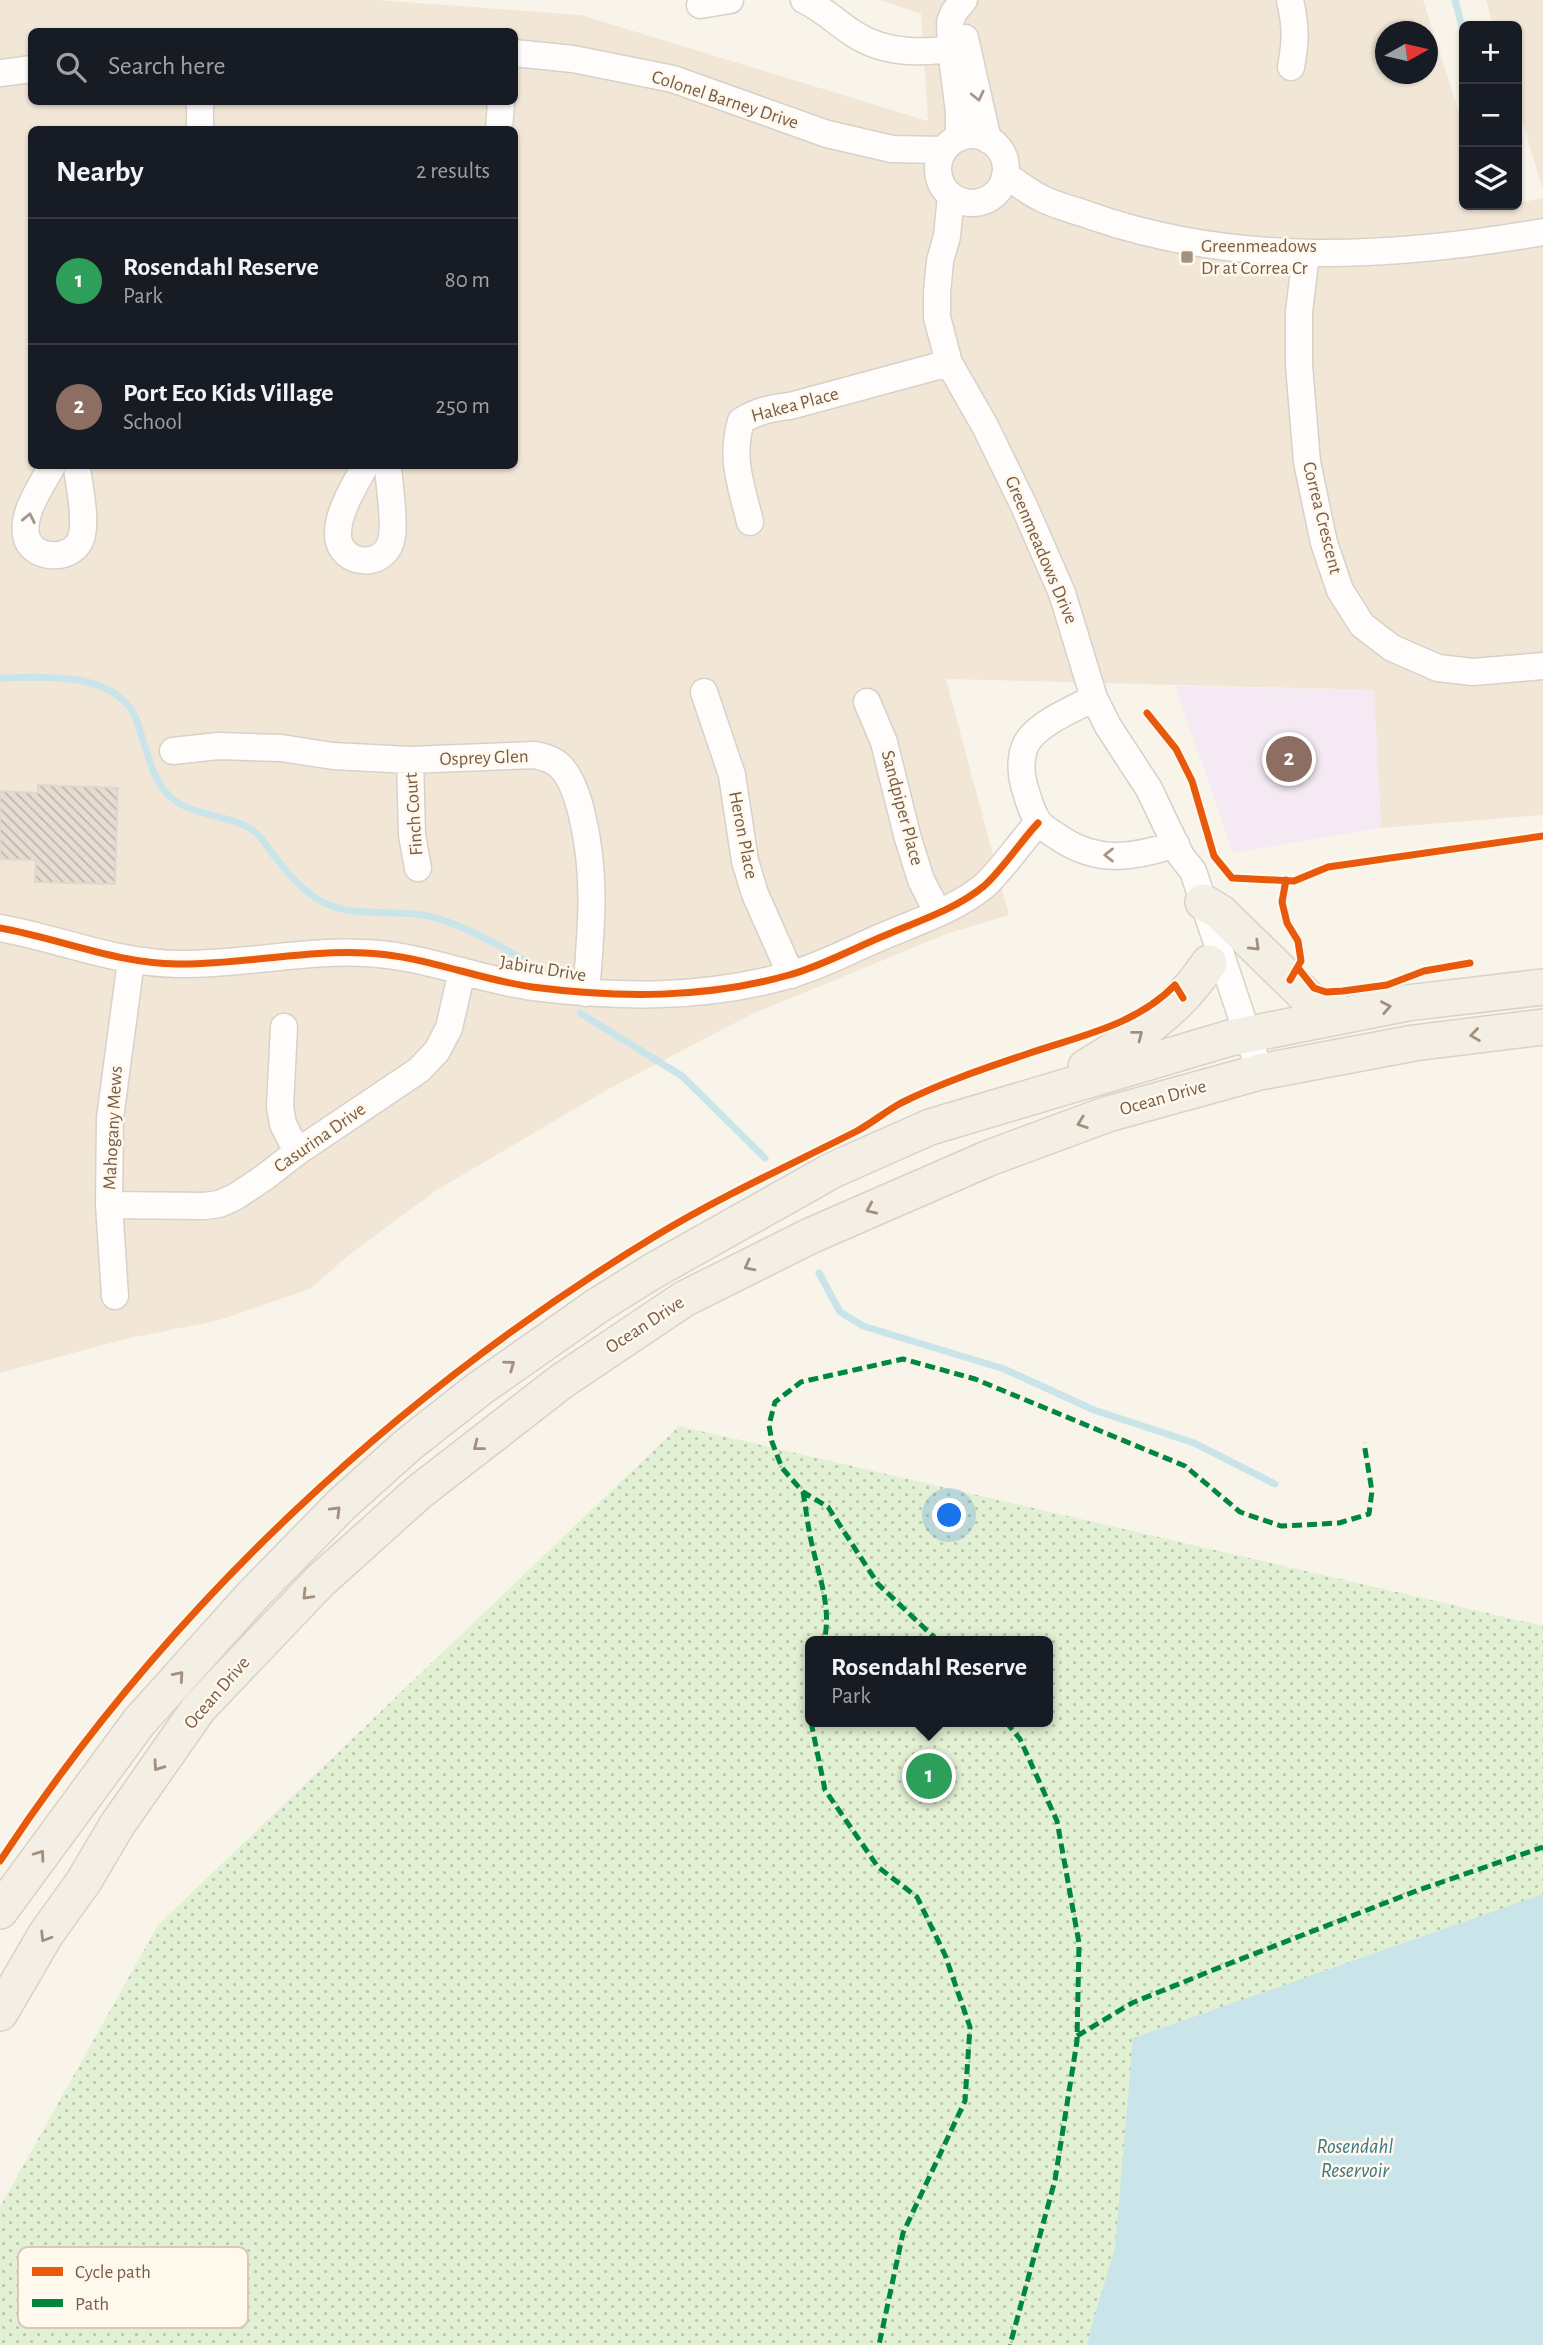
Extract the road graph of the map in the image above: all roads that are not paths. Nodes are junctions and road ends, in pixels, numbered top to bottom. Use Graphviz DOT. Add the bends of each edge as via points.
graph roads {
  1 [pos="730,0"];
  2 [pos="804,0"];
  3 [pos="1290,0"];
  4 [pos="962,3"];
  5 [pos="700,5"];
  6 [pos="959,48"];
  7 [pos="518,53"];
  8 [pos="1291,67"];
  9 [pos="28,70"];
  10 [pos="0,73"];
  11 [pos="200,105"];
  12 [pos="501,105"];
  13 [pos="200,126"];
  14 [pos="499,126"];
  15 [pos="988,139"];
  16 [pos="947,153"];
  17 [pos="1001,183"];
  18 [pos="961,200"];
  19 [pos="1543,232"];
  20 [pos="1306,254"];
  21 [pos="949,363"];
  22 [pos="50,469"];
  23 [pos="77,469"];
  24 [pos="364,469"];
  25 [pos="388,469"];
  26 [pos="750,522"];
  27 [pos="1543,666"];
  28 [pos="704,692"];
  29 [pos="1094,698"];
  30 [pos="867,702"];
  31 [pos="173,751"];
  32 [pos="410,760"];
  33 [pos="1038,823"];
  34 [pos="1179,850"];
  35 [pos="418,869"];
  36 [pos="1203,902"];
  37 [pos="938,913"];
  38 [pos="0,928"];
  39 [pos="131,961"];
  40 [pos="1209,963"];
  41 [pos="462,971"];
  42 [pos="792,975"];
  43 [pos="1543,987"];
  44 [pos="586,993"];
  45 [pos="1345,1015"];
  46 [pos="284,1027"];
  47 [pos="1543,1027"];
  48 [pos="1239,1037"];
  49 [pos="1250,1074"];
  50 [pos="1062,1088"];
  51 [pos="297,1152"];
  52 [pos="109,1205"];
  53 [pos="115,1296"];
  54 [pos="0,1911"];
  55 [pos="0,2013"];
  1 -- 5 [label="street"];
  2 -- 6 [label="street" via="870,43 894,51"];
  3 -- 8 [label="street" via="1296,23"];
  4 -- 6 [label="street" via="950,22"];
  6 -- 15 [label="street, one-way"];
  6 -- 16 [label="street"];
  7 -- 16 [label="street, Colonel Barney Drive" via="673,79 827,134 892,149"];
  9 -- 10 [label="street"];
  11 -- 13 [label="street"];
  12 -- 14 [label="street"];
  15 -- 16 [label="street" via="971,135"];
  15 -- 17 [label="street" via="1002,155"];
  16 -- 18 [label="street" via="942,185"];
  17 -- 18 [label="street" via="986,200"];
  17 -- 20 [label="street" via="1028,198 1041,198 1166,238"];
  18 -- 21 [label="street, Greenmeadows Drive" via="940,261 937,317"];
  19 -- 20 [label="street" via="1419,250"];
  20 -- 27 [label="street, Correa Crescent" via="1299,338 1307,462 1324,542 1340,590 1362,625 1392,648 1438,668 1473,672"];
  21 -- 26 [label="street, Hakea Place" via="770,408 741,421 735,457"];
  21 -- 29 [label="street, Greenmeadows Drive" via="985,426 1062,593"];
  23 -- 22 [label="street, one-way" via="82,538 72,552 58,556 42,553 26,536 32,506"];
  24 -- 25 [label="street" via="344,510 338,538 346,554 362,561 378,559 393,537"];
  28 -- 42 [label="street, Heron Place" via="732,775 745,861 755,894"];
  29 -- 33 [label="street" via="1043,727 1024,750 1022,779"];
  29 -- 34 [label="street, Greenmeadows Drive" via="1159,806"];
  30 -- 37 [label="street, Sandpiper Place" via="884,742 921,880"];
  31 -- 32 [label="street, Osprey Glen" via="218,746 281,748"];
  32 -- 35 [label="street, Finch Court"];
  32 -- 44 [label="street, Osprey Glen" via="535,755 560,766 578,798 589,844 593,893"];
  34 -- 33 [label="street, one-way" via="1094,855 1069,845"];
  33 -- 37 [label="street, Jabiru Drive" via="985,884"];
  34 -- 36 [label="street, Greenmeadows Drive" via="1193,871"];
  34 -- 40 [label="street, Greenmeadows Drive" via="1183,879"];
  36 -- 45 [label="main road, one-way" via="1221,912 1312,1002"];
  36 -- 48 [label="street, Greenmeadows Drive"];
  37 -- 42 [label="street, Jabiru Drive"];
  38 -- 39 [label="street, Jabiru Drive"];
  39 -- 41 [label="street, Jabiru Drive" via="211,963 366,953"];
  39 -- 52 [label="street, Mahogany Mews" via="110,1118"];
  40 -- 48 [label="street, Greenmeadows Drive"];
  50 -- 40 [label="main road, one-way" via="1165,1014"];
  41 -- 44 [label="street, Jabiru Drive"];
  41 -- 51 [label="street, Casurina Drive" via="449,1028 437,1051 419,1070"];
  42 -- 44 [label="street, Jabiru Drive" via="699,992"];
  45 -- 43 [label="main road, Ocean Drive, one-way"];
  45 -- 48 [label="main road, Ocean Drive"];
  46 -- 51 [label="street" via="280,1106"];
  47 -- 49 [label="main road, Ocean Drive, one-way" via="1414,1043"];
  48 -- 49 [label="street, Greenmeadows Drive"];
  48 -- 50 [label="main road, Ocean Drive"];
  49 -- 55 [label="main road, Ocean Drive, one-way" via="1048,1136 810,1236 684,1299 562,1381 419,1492 320,1581 199,1708 117,1825"];
  54 -- 50 [label="main road, Ocean Drive, one-way" via="139,1722 193,1659 342,1504 478,1389 653,1271 833,1170 930,1127"];
  51 -- 52 [label="street, Casurina Drive" via="219,1205"];
  52 -- 53 [label="street, Mahogany Mews"];
}
